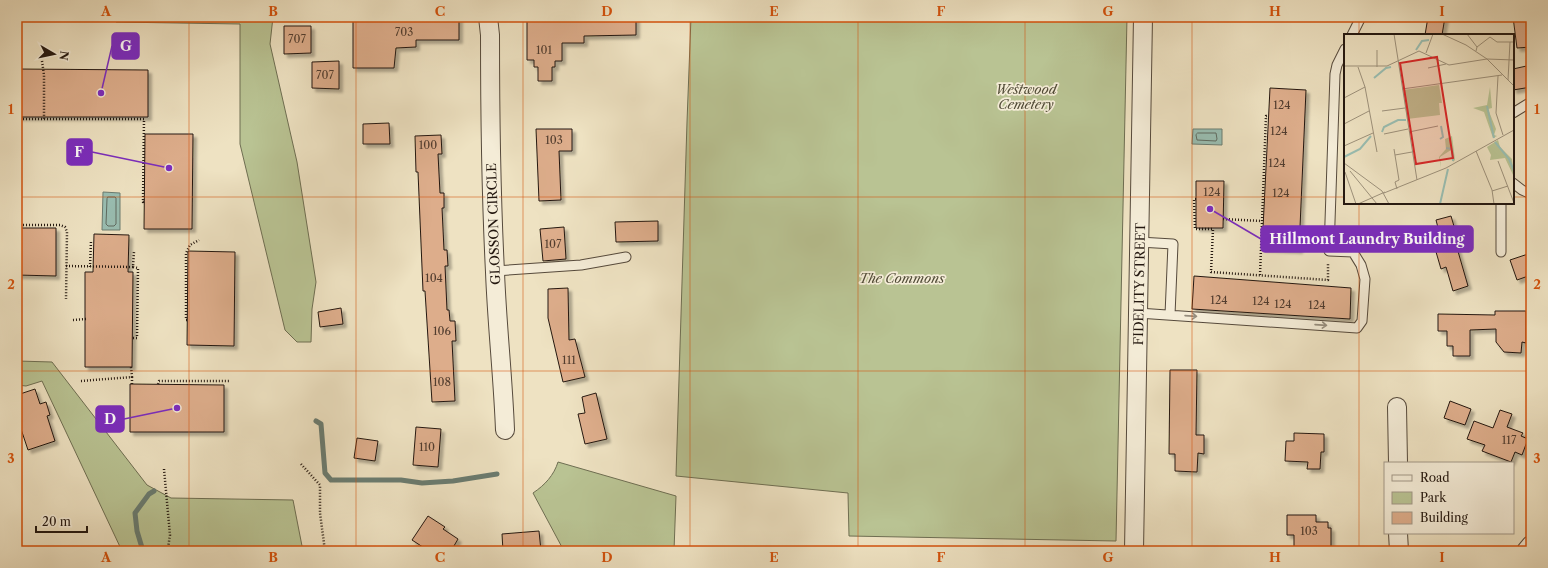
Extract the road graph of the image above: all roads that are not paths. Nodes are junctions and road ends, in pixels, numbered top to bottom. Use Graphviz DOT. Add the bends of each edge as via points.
graph roads {
  1 [pos="488,17"];
  2 [pos="1143,17"];
  3 [pos="1361,17"];
  4 [pos="1352,34"];
  5 [pos="1344,51"];
  6 [pos="1531,102"];
  7 [pos="1514,112"];
  8 [pos="1514,184"];
  9 [pos="1531,194"];
  10 [pos="1501,204"];
  11 [pos="1139,242"];
  12 [pos="1501,252"];
  13 [pos="626,257"];
  14 [pos="495,271"];
  15 [pos="1138,312"];
  16 [pos="1170,315"];
  17 [pos="1397,407"];
  18 [pos="505,430"];
  19 [pos="1398,462"];
  20 [pos="1398,534"];
  21 [pos="1531,545"];
  22 [pos="1134,551"];
  23 [pos="1399,551"];
  24 [pos="1526,551"];
  1 -- 14 [label="street, GLOSSON CIRCLE"];
  2 -- 11 [label="street, FIDELITY STREET"];
  3 -- 4 [label="lane"];
  16 -- 5 [label="lane, one-way" via="1357,328 1362,321 1365,279 1361,265 1353,252 1329,251 1335,74"];
  6 -- 7 [label="lane"];
  8 -- 9 [label="lane"];
  10 -- 12 [label="lane"];
  11 -- 15 [label="street, FIDELITY STREET"];
  11 -- 16 [label="lane" via="1173,244"];
  13 -- 14 [label="lane" via="581,265"];
  14 -- 18 [label="street, GLOSSON CIRCLE"];
  15 -- 16 [label="lane"];
  15 -- 22 [label="street, FIDELITY STREET"];
  17 -- 19 [label="street"];
  20 -- 23 [label="street"];
  21 -- 24 [label="street"];
}
